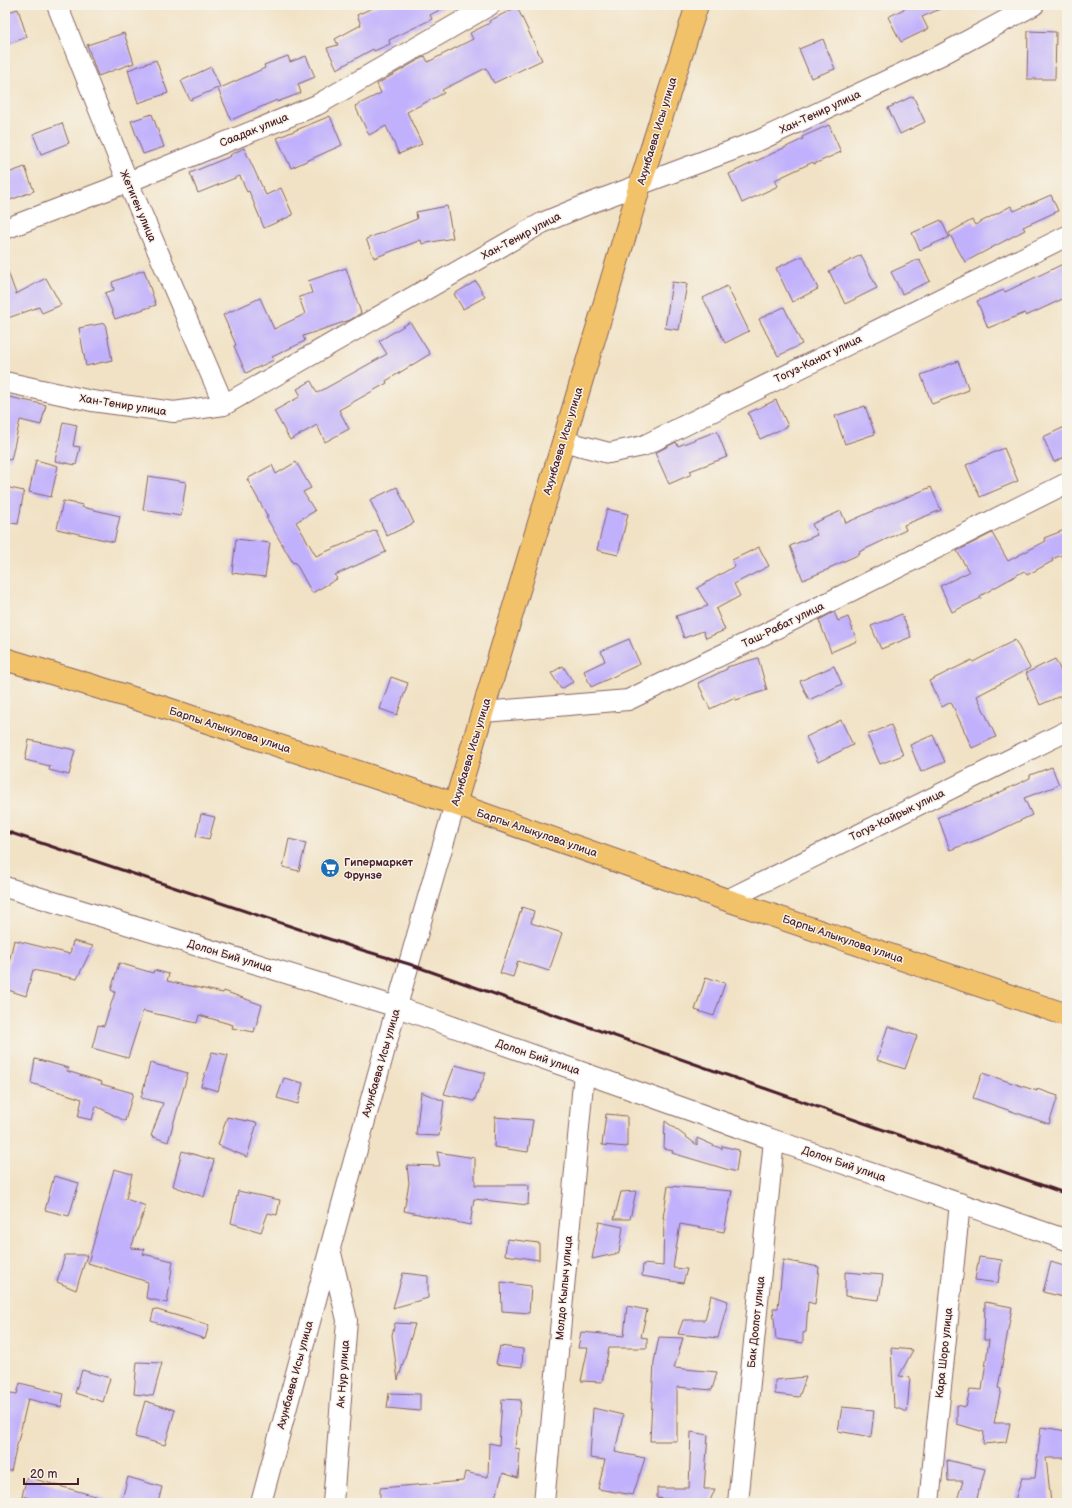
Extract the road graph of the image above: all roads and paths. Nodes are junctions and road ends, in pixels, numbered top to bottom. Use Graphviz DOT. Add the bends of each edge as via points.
graph roads {
  1 [pos="57,5"];
  2 [pos="490,5"];
  3 [pos="697,5"];
  4 [pos="1034,5"];
  5 [pos="128,182"];
  6 [pos="640,185"];
  7 [pos="5,229"];
  8 [pos="1067,236"];
  9 [pos="5,382"];
  10 [pos="224,405"];
  11 [pos="563,441"];
  12 [pos="1067,483"];
  13 [pos="5,659"];
  14 [pos="483,712"];
  15 [pos="1067,731"];
  16 [pos="455,804"];
  17 [pos="5,887"];
  18 [pos="727,900"];
  19 [pos="396,1007"];
  20 [pos="1067,1015"];
  21 [pos="584,1073"];
  22 [pos="774,1140"];
  23 [pos="960,1204"];
  24 [pos="1067,1240"];
  25 [pos="330,1247"];
  26 [pos="261,1503"];
  27 [pos="333,1503"];
  28 [pos="544,1503"];
  29 [pos="738,1503"];
  30 [pos="929,1503"];
  1 -- 5 [label="street, Жетиген улица"];
  2 -- 5 [label="street, Саадак улица" via="317,105"];
  3 -- 6 [label="main road, Ахунбаева Исы улица"];
  4 -- 6 [label="street, Хан-Тенир улица" via="941,55 760,140"];
  5 -- 7 [label="street, Саадак улица"];
  5 -- 10 [label="street, Жетиген улица"];
  6 -- 10 [label="street, Хан-Тенир улица" via="542,223"];
  6 -- 11 [label="main road, Ахунбаева Исы улица"];
  8 -- 11 [label="street, Тогуз-Канат улица" via="643,446 609,453"];
  9 -- 10 [label="street, Хан-Тенир улица" via="92,401 174,412"];
  11 -- 14 [label="main road, Ахунбаева Исы улица"];
  12 -- 14 [label="street, Таш-Рабат улица" via="628,700"];
  13 -- 16 [label="main road, Барпы Алыкулова улица" via="159,706"];
  14 -- 16 [label="main road, Ахунбаева Исы улица"];
  15 -- 18 [label="street, Тогуз-Кайрык улица"];
  16 -- 18 [label="main road, Барпы Алыкулова улица"];
  16 -- 19 [label="street, Ахунбаева Исы улица"];
  17 -- 19 [label="street, Долон Бий улица"];
  18 -- 20 [label="main road, Барпы Алыкулова улица"];
  19 -- 21 [label="street, Долон Бий улица"];
  19 -- 25 [label="street, Ахунбаева Исы улица"];
  21 -- 22 [label="street, Долон Бий улица"];
  21 -- 28 [label="street, Молдо Кылыч улица"];
  22 -- 23 [label="street, Долон Бий улица"];
  22 -- 29 [label="street, Бак Доолот улица"];
  23 -- 24 [label="street, Долон Бий улица"];
  23 -- 30 [label="street, Кара Шоро улица"];
  25 -- 26 [label="street, Ахунбаева Исы улица"];
  25 -- 27 [label="street, Ак Нур улица" via="347,1320"];
}
